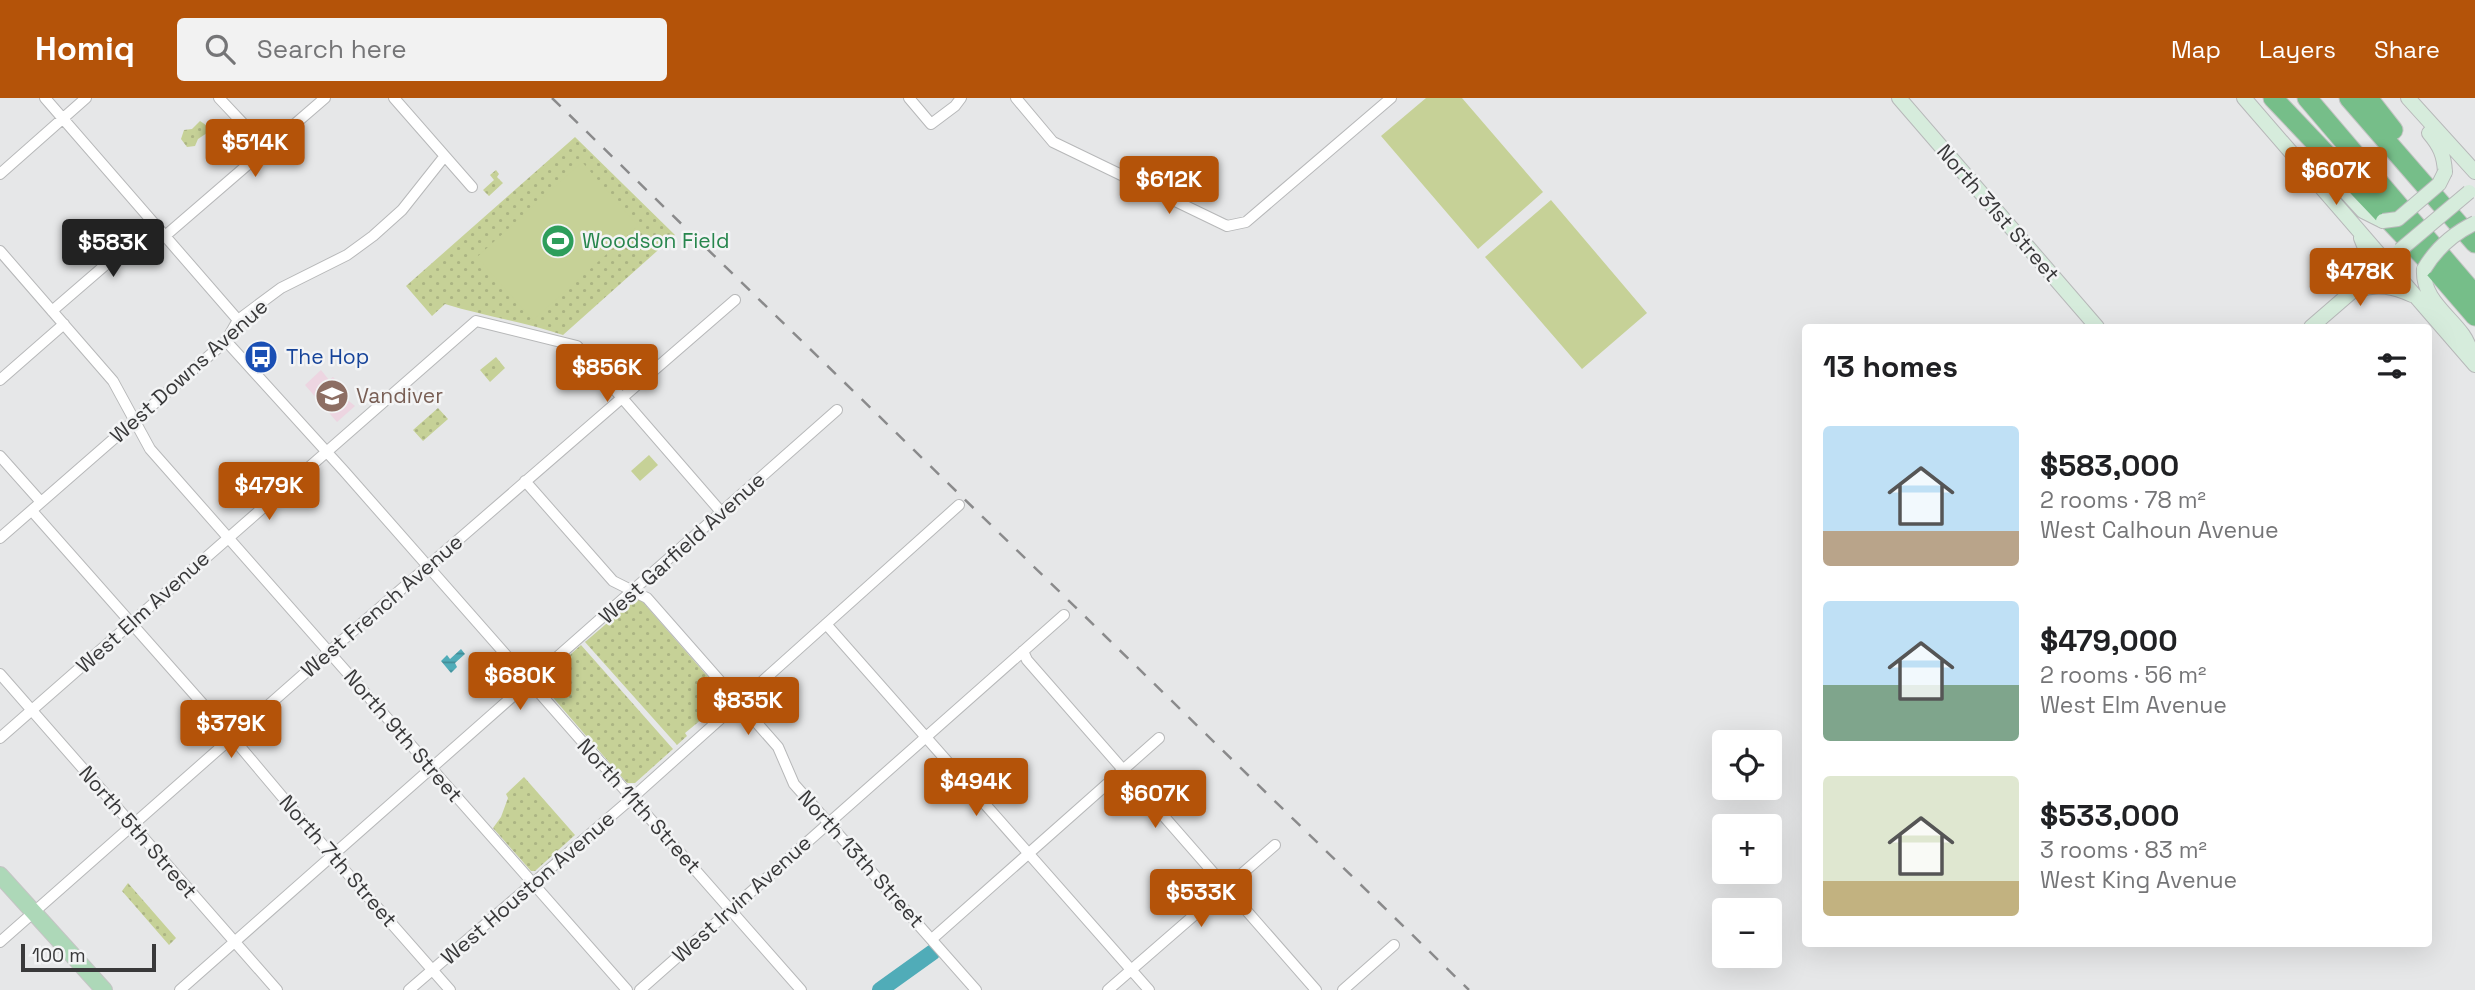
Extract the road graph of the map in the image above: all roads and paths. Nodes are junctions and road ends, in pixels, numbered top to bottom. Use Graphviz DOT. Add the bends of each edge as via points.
graph roads {
  1 [pos="45,98"];
  2 [pos="86,98"];
  3 [pos="219,98"];
  4 [pos="324,98"];
  5 [pos="394,98"];
  6 [pos="909,98"];
  7 [pos="961,98"];
  8 [pos="1016,98"];
  9 [pos="1391,98"];
  10 [pos="1899,98"];
  11 [pos="2244,98"];
  12 [pos="2273,98"];
  13 [pos="2307,98"];
  14 [pos="2349,98"];
  15 [pos="2368,98"];
  16 [pos="2409,98"];
  17 [pos="63,118"];
  18 [pos="2449,144"];
  19 [pos="266,149"];
  20 [pos="444,157"];
  21 [pos="2475,158"];
  22 [pos="2297,162"];
  23 [pos="2475,172"];
  24 [pos="0,173"];
  25 [pos="472,187"];
  26 [pos="2472,190"];
  27 [pos="154,223"];
  28 [pos="2475,223"];
  29 [pos="2357,230"];
  30 [pos="165,236"];
  31 [pos="2475,236"];
  32 [pos="2475,243"];
  33 [pos="0,251"];
  34 [pos="2386,262"];
  35 [pos="2357,287"];
  36 [pos="2475,295"];
  37 [pos="2416,297"];
  38 [pos="735,300"];
  39 [pos="52,311"];
  40 [pos="2475,316"];
  41 [pos="238,320"];
  42 [pos="64,324"];
  43 [pos="2094,324"];
  44 [pos="2314,324"];
  45 [pos="226,341"];
  46 [pos="2475,362"];
  47 [pos="0,380"];
  48 [pos="621,397"];
  49 [pos="837,410"];
  50 [pos="136,421"];
  51 [pos="326,452"];
  52 [pos="0,456"];
  53 [pos="525,481"];
  54 [pos="41,502"];
  55 [pos="959,505"];
  56 [pos="32,511"];
  57 [pos="722,513"];
  58 [pos="229,536"];
  59 [pos="0,538"];
  60 [pos="428,566"];
  61 [pos="633,592"];
  62 [pos="1064,615"];
  63 [pos="130,624"];
  64 [pos="826,624"];
  65 [pos="330,651"];
  66 [pos="1023,651"];
  67 [pos="0,674"];
  68 [pos="530,683"];
  69 [pos="738,701"];
  70 [pos="32,710"];
  71 [pos="232,737"];
  72 [pos="926,737"];
  73 [pos="0,738"];
  74 [pos="1159,738"];
  75 [pos="431,769"];
  76 [pos="1123,770"];
  77 [pos="632,798"];
  78 [pos="827,823"];
  79 [pos="133,825"];
  80 [pos="1275,845"];
  81 [pos="1029,854"];
  82 [pos="333,857"];
  83 [pos="0,874"];
  84 [pos="534,883"];
  85 [pos="1226,886"];
  86 [pos="731,908"];
  87 [pos="34,914"];
  88 [pos="932,939"];
  89 [pos="0,942"];
  90 [pos="235,943"];
  91 [pos="1394,945"];
  92 [pos="433,969"];
  93 [pos="1131,970"];
  94 [pos="104,990"];
  95 [pos="180,990"];
  96 [pos="276,990"];
  97 [pos="409,990"];
  98 [pos="450,990"];
  99 [pos="627,990"];
  100 [pos="640,990"];
  101 [pos="801,990"];
  102 [pos="976,990"];
  103 [pos="1108,990"];
  104 [pos="1149,990"];
  105 [pos="1316,990"];
  106 [pos="1343,990"];
  1 -- 17 [label="street"];
  2 -- 17 [label="street"];
  3 -- 19 [label="street"];
  4 -- 19 [label="street"];
  5 -- 20 [label="street"];
  6 -- 7 [label="street" via="931,124"];
  8 -- 9 [label="street" via="1053,142 1227,226 1246,222"];
  10 -- 43 [label="main road, North 31st Street"];
  11 -- 22 [label="main road"];
  12 -- 40 [label="highway"];
  13 -- 36 [label="highway"];
  14 -- 32 [label="highway"];
  15 -- 31 [label="highway"];
  16 -- 18 [label="main road"];
  16 -- 22 [label="main road, bridge" via="2410,110 2438,142 2445,172 2439,184 2398,219 2371,217 2319,163"];
  17 -- 24 [label="street"];
  17 -- 27 [label="street"];
  18 -- 21 [label="main road"];
  18 -- 23 [label="main road"];
  19 -- 30 [label="street"];
  20 -- 25 [label="street"];
  20 -- 41 [label="street, West Downs Avenue" via="402,210 373,236 347,255 288,284"];
  22 -- 29 [label="main road"];
  26 -- 34 [label="main road, bridge"];
  27 -- 30 [label="street"];
  27 -- 39 [label="street"];
  28 -- 46 [label="main road, bridge" via="2432,256 2423,281 2465,337"];
  29 -- 34 [label="main road"];
  29 -- 35 [label="main road" via="2365,248"];
  30 -- 41 [label="street"];
  33 -- 39 [label="street, North 9th Street"];
  34 -- 35 [label="main road"];
  34 -- 37 [label="main road"];
  35 -- 37 [label="main road" via="2385,286"];
  35 -- 44 [label="main road"];
  37 -- 46 [label="main road"];
  38 -- 48 [label="street, West French Avenue"];
  39 -- 42 [label="street, North 9th Street"];
  41 -- 45 [label="street, West Downs Avenue"];
  42 -- 47 [label="street"];
  42 -- 50 [label="street, North 9th Street" via="113,382"];
  45 -- 50 [label="street, West Downs Avenue"];
  45 -- 51 [label="street, North 11th Street"];
  48 -- 51 [label="street, West Elm Avenue" via="577,346 476,321"];
  48 -- 53 [label="street, West French Avenue"];
  48 -- 57 [label="street"];
  49 -- 57 [label="street, West Garfield Avenue"];
  50 -- 54 [label="street, West Downs Avenue"];
  50 -- 58 [label="street, North 9th Street" via="150,449"];
  51 -- 58 [label="street, West Elm Avenue"];
  51 -- 60 [label="street, North 11th Street"];
  52 -- 54 [label="street"];
  53 -- 60 [label="street, West French Avenue"];
  53 -- 61 [label="street, North 13th Street" via="613,581"];
  54 -- 56 [label="street, West Downs Avenue"];
  55 -- 64 [label="street, West Houston Avenue"];
  56 -- 59 [label="street, West Downs Avenue"];
  56 -- 63 [label="street, North 7th Street"];
  57 -- 61 [label="street, West Garfield Avenue"];
  58 -- 63 [label="street, West Elm Avenue"];
  58 -- 65 [label="street, North 9th Street"];
  60 -- 65 [label="street, West French Avenue"];
  60 -- 68 [label="street, North 11th Street"];
  61 -- 68 [label="street, West Garfield Avenue"];
  61 -- 69 [label="street, North 13th Street" via="648,598"];
  62 -- 66 [label="street, West Irvin Avenue"];
  63 -- 70 [label="street, West Elm Avenue"];
  63 -- 71 [label="street, North 7th Street"];
  64 -- 69 [label="street, West Houston Avenue"];
  64 -- 72 [label="street"];
  65 -- 71 [label="street, West French Avenue"];
  65 -- 75 [label="street, North 9th Street"];
  66 -- 72 [label="street, West Irvin Avenue"];
  66 -- 76 [label="street"];
  67 -- 70 [label="street, North 5th Street"];
  68 -- 75 [label="street, West Garfield Avenue"];
  68 -- 77 [label="street, North 11th Street"];
  69 -- 77 [label="street, West Houston Avenue"];
  69 -- 78 [label="street, North 13th Street" via="778,747 794,784"];
  70 -- 73 [label="street, West Elm Avenue"];
  70 -- 79 [label="street, North 5th Street"];
  71 -- 79 [label="street, West French Avenue"];
  71 -- 82 [label="street, North 7th Street"];
  72 -- 78 [label="street, West Irvin Avenue"];
  72 -- 81 [label="street"];
  74 -- 76 [label="street"];
  75 -- 82 [label="street, West Garfield Avenue"];
  75 -- 84 [label="street, North 9th Street"];
  76 -- 81 [label="street"];
  76 -- 85 [label="street"];
  77 -- 84 [label="street, West Houston Avenue"];
  77 -- 86 [label="street, North 11th Street"];
  78 -- 86 [label="street, West Irvin Avenue"];
  78 -- 88 [label="street, North 13th Street"];
  79 -- 87 [label="street, West French Avenue"];
  79 -- 90 [label="street, North 5th Street"];
  80 -- 85 [label="street"];
  81 -- 88 [label="street"];
  81 -- 93 [label="street"];
  82 -- 90 [label="street, West Garfield Avenue"];
  82 -- 92 [label="street, North 7th Street"];
  83 -- 87 [label="main road"];
  84 -- 92 [label="street, West Houston Avenue"];
  84 -- 99 [label="street, North 9th Street"];
  85 -- 93 [label="street"];
  85 -- 105 [label="street"];
  86 -- 100 [label="street, West Irvin Avenue"];
  86 -- 101 [label="street, North 11th Street"];
  87 -- 89 [label="street, West French Avenue"];
  87 -- 94 [label="main road"];
  88 -- 102 [label="street, North 13th Street"];
  90 -- 95 [label="street, West Garfield Avenue"];
  90 -- 96 [label="street, North 5th Street"];
  91 -- 106 [label="street"];
  92 -- 97 [label="street, West Houston Avenue"];
  92 -- 98 [label="street, North 7th Street"];
  93 -- 103 [label="street"];
  93 -- 104 [label="street"];
}
